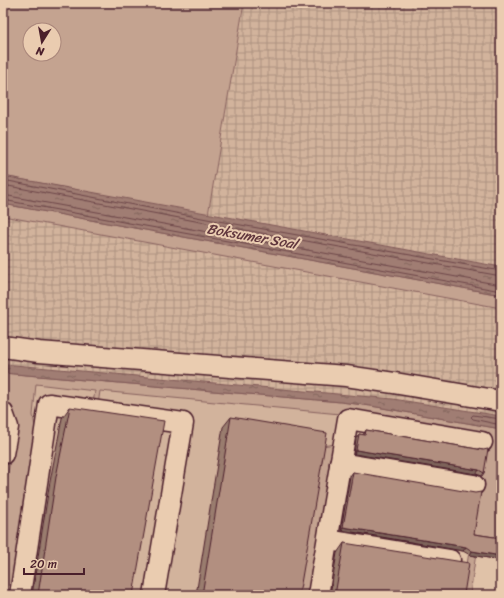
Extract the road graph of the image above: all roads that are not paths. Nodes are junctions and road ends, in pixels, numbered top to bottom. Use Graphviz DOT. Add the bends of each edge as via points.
graph roads {
  1 [pos="3,347"];
  2 [pos="501,401"];
  3 [pos="3,413"];
  4 [pos="482,442"];
  5 [pos="3,454"];
  6 [pos="340,463"];
  7 [pos="474,485"];
  8 [pos="328,540"];
  9 [pos="461,562"];
  10 [pos="20,595"];
  11 [pos="154,595"];
  12 [pos="318,595"];
  1 -- 2 [label="lane" via="346,376"];
  3 -- 5 [label="lane" via="8,427"];
  4 -- 6 [label="lane" via="348,419"];
  6 -- 7 [label="lane"];
  6 -- 8 [label="lane"];
  8 -- 9 [label="lane"];
  8 -- 12 [label="lane"];
  10 -- 11 [label="lane" via="49,404 183,423"];
}
